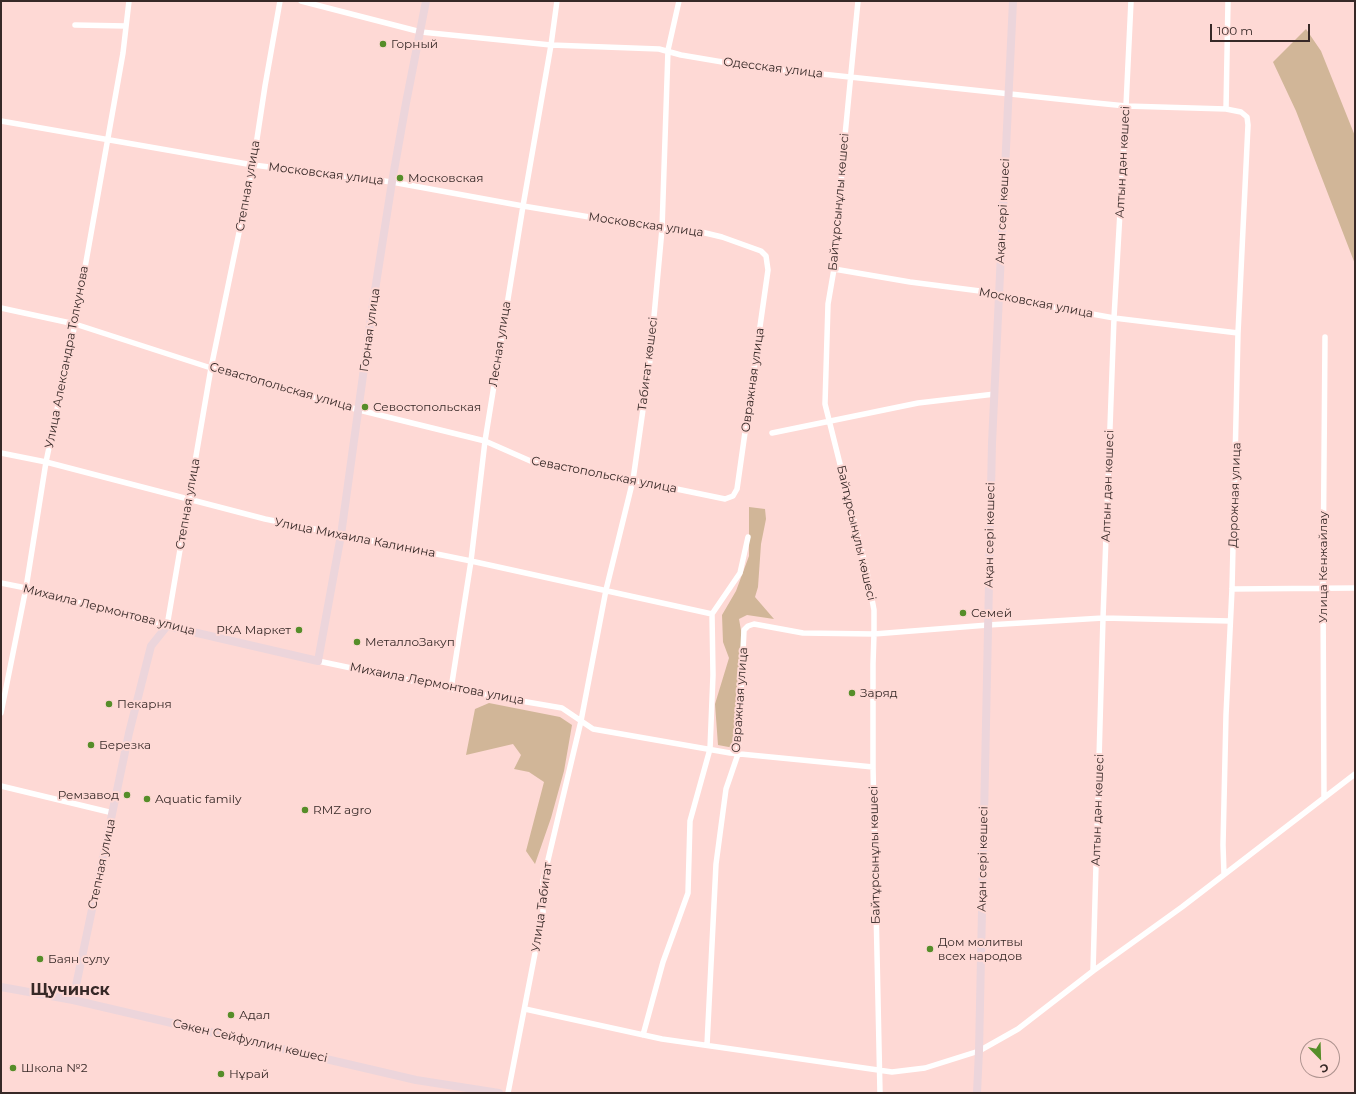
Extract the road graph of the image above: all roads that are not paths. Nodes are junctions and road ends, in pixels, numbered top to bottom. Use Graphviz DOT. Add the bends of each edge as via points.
graph roads {
  1 [pos="129,1"];
  2 [pos="280,1"];
  3 [pos="301,1"];
  4 [pos="426,1"];
  5 [pos="557,1"];
  6 [pos="679,1"];
  7 [pos="858,1"];
  8 [pos="1012,1"];
  9 [pos="1131,1"];
  10 [pos="1228,1"];
  11 [pos="75,25"];
  12 [pos="126,26"];
  13 [pos="421,32"];
  14 [pos="551,45"];
  15 [pos="668,50"];
  16 [pos="851,77"];
  17 [pos="1009,94"];
  18 [pos="1126,106"];
  19 [pos="1226,109"];
  20 [pos="1247,117"];
  21 [pos="1,121"];
  22 [pos="107,140"];
  23 [pos="253,165"];
  24 [pos="392,182"];
  25 [pos="522,206"];
  26 [pos="662,229"];
  27 [pos="766,256"];
  28 [pos="834,269"];
  29 [pos="999,297"];
  30 [pos="1,308"];
  31 [pos="1114,318"];
  32 [pos="75,324"];
  33 [pos="1238,332"];
  34 [pos="1326,337"];
  35 [pos="211,368"];
  36 [pos="995,394"];
  37 [pos="359,410"];
  38 [pos="829,422"];
  39 [pos="772,433"];
  40 [pos="485,441"];
  41 [pos="1,453"];
  42 [pos="46,462"];
  43 [pos="633,480"];
  44 [pos="725,498"];
  45 [pos="189,500"];
  46 [pos="341,535"];
  47 [pos="748,537"];
  48 [pos="471,561"];
  49 [pos="1,583"];
  50 [pos="26,588"];
  51 [pos="1323,588"];
  52 [pos="1355,588"];
  53 [pos="1232,589"];
  54 [pos="606,590"];
  55 [pos="712,614"];
  56 [pos="1103,618"];
  57 [pos="1230,621"];
  58 [pos="988,625"];
  59 [pos="166,626"];
  60 [pos="874,634"];
  61 [pos="318,660"];
  62 [pos="451,689"];
  63 [pos="1,713"];
  64 [pos="581,721"];
  65 [pos="710,749"];
  66 [pos="738,754"];
  67 [pos="874,767"];
  68 [pos="1355,774"];
  69 [pos="1,786"];
  70 [pos="1324,798"];
  71 [pos="113,813"];
  72 [pos="1224,874"];
  73 [pos="1093,971"];
  74 [pos="1,987"];
  75 [pos="73,1000"];
  76 [pos="525,1009"];
  77 [pos="643,1035"];
  78 [pos="707,1045"];
  79 [pos="979,1051"];
  80 [pos="879,1069"];
  81 [pos="499,1093"];
  82 [pos="508,1093"];
  83 [pos="880,1093"];
  84 [pos="977,1093"];
  1 -- 12 [label="street, Улица Александра Толкунова"];
  2 -- 23 [label="street, Степная улица"];
  3 -- 13 [label="street, Одесская улица"];
  4 -- 13 [label="street, Горная улица"];
  5 -- 14 [label="street, Лесная улица"];
  6 -- 15 [label="street, Табиғат көшесі"];
  7 -- 16 [label="street, Байтұрсынұлы көшесі"];
  8 -- 17 [label="street, Ақан сері көшесі"];
  9 -- 18 [label="street, Алтын дән көшесі"];
  10 -- 19 [label="street"];
  11 -- 12 [label="street"];
  12 -- 22 [label="street, Улица Александра Толкунова"];
  13 -- 14 [label="street, Одесская улица"];
  13 -- 24 [label="street, Горная улица"];
  14 -- 15 [label="street, Одесская улица"];
  14 -- 25 [label="street, Лесная улица"];
  15 -- 16 [label="street, Одесская улица" via="681,55 746,66"];
  15 -- 26 [label="street, Табиғат көшесі"];
  16 -- 17 [label="street, Одесская улица"];
  16 -- 28 [label="street, Байтұрсынұлы көшесі"];
  17 -- 18 [label="street, Одесская улица"];
  17 -- 29 [label="street, Ақан сері көшесі"];
  18 -- 19 [label="street, Одесская улица"];
  18 -- 31 [label="street, Алтын дән көшесі"];
  19 -- 20 [label="street, Одесская улица" via="1241,112"];
  20 -- 33 [label="street, Дорожная улица"];
  21 -- 22 [label="street, Московская улица"];
  22 -- 23 [label="street, Московская улица"];
  22 -- 32 [label="street, Улица Александра Толкунова"];
  23 -- 24 [label="street, Московская улица"];
  23 -- 35 [label="street, Степная улица"];
  24 -- 25 [label="street, Московская улица"];
  24 -- 37 [label="street, Горная улица"];
  25 -- 26 [label="street, Московская улица"];
  25 -- 40 [label="street, Лесная улица"];
  26 -- 27 [label="street, Московская улица" via="697,231 722,237 761,251"];
  26 -- 43 [label="street, Табиғат көшесі" via="650,360"];
  27 -- 44 [label="street, Овражная улица" via="768,270 737,489 733,496"];
  28 -- 29 [label="street, Московская улица" via="980,291"];
  28 -- 38 [label="street, Байтұрсынұлы көшесі" via="828,304 825,404"];
  29 -- 31 [label="street, Московская улица"];
  29 -- 36 [label="street, Ақан сері көшесі"];
  30 -- 32 [label="street, Севастопольская улица"];
  31 -- 33 [label="street, Московская улица"];
  31 -- 56 [label="street, Алтын дән көшесі"];
  32 -- 35 [label="street, Севастопольская улица"];
  32 -- 42 [label="street, Улица Александра Толкунова"];
  33 -- 53 [label="street, Дорожная улица"];
  34 -- 51 [label="street, Улица Кенжайлау"];
  35 -- 37 [label="street, Севастопольская улица"];
  35 -- 45 [label="street, Степная улица"];
  36 -- 38 [label="street" via="918,403"];
  36 -- 58 [label="street, Ақан сері көшесі"];
  37 -- 40 [label="street, Севастопольская улица"];
  37 -- 46 [label="street, Горная улица"];
  38 -- 39 [label="street"];
  38 -- 60 [label="street, Байтұрсынұлы көшесі" via="867,572 874,610"];
  40 -- 43 [label="street, Севастопольская улица" via="535,463"];
  40 -- 48 [label="street, Лесная улица"];
  41 -- 42 [label="street, Улица Михаила Калинина"];
  42 -- 45 [label="street, Улица Михаила Калинина"];
  42 -- 50 [label="street, Улица Александра Толкунова"];
  43 -- 44 [label="street, Севастопольская улица"];
  43 -- 54 [label="street, Табиғат көшесі"];
  45 -- 46 [label="street, Улица Михаила Калинина" via="265,520"];
  45 -- 59 [label="street, Степная улица"];
  46 -- 48 [label="street, Улица Михаила Калинина"];
  46 -- 61 [label="street, Горная улица"];
  47 -- 55 [label="street" via="740,573"];
  48 -- 54 [label="street, Улица Михаила Калинина"];
  48 -- 62 [label="street, Лесная улица"];
  49 -- 50 [label="street, Михаила Лермонтова улица"];
  50 -- 59 [label="street, Михаила Лермонтова улица"];
  50 -- 63 [label="street, Улица Александра Толкунова"];
  51 -- 52 [label="street"];
  51 -- 53 [label="street"];
  51 -- 70 [label="street, Улица Кенжайлау"];
  53 -- 57 [label="street, Дорожная улица"];
  54 -- 55 [label="street, Улица Михаила Калинина"];
  54 -- 64 [label="street, Табиғат көшесі"];
  55 -- 65 [label="street"];
  56 -- 57 [label="street"];
  56 -- 58 [label="street"];
  56 -- 73 [label="street, Алтын дән көшесі"];
  57 -- 72 [label="street, Дорожная улица"];
  58 -- 60 [label="street"];
  58 -- 79 [label="street, Ақан сері көшесі"];
  59 -- 61 [label="street, Михаила Лермонтова улица"];
  59 -- 71 [label="street, Степная улица" via="151,646"];
  60 -- 66 [label="street, Овражная улица" via="803,632 754,624 748,626 744,630"];
  60 -- 67 [label="street, Байтұрсынұлы көшесі"];
  61 -- 62 [label="street, Михаила Лермонтова улица"];
  62 -- 64 [label="street, Михаила Лермонтова улица" via="562,708"];
  64 -- 65 [label="street, Михаила Лермонтова улица" via="593,729"];
  64 -- 76 [label="street, Улица Табигат" via="543,880 543,912"];
  65 -- 66 [label="street, Михаила Лермонтова улица"];
  65 -- 77 [label="street" via="690,821 688,893 663,962"];
  66 -- 67 [label="street, Михаила Лермонтова улица"];
  66 -- 78 [label="street, Овражная улица" via="726,789 716,864"];
  67 -- 80 [label="street, Байтұрсынұлы көшесі"];
  68 -- 70 [label="street"];
  69 -- 71 [label="street"];
  70 -- 72 [label="street"];
  71 -- 75 [label="street, Степная улица"];
  72 -- 73 [label="street"];
  73 -- 79 [label="street" via="1018,1029"];
  74 -- 75 [label="street, Сәкен Сейфуллин көшесі"];
  75 -- 81 [label="street, Сәкен Сейфуллин көшесі" via="416,1080"];
  76 -- 77 [label="street"];
  76 -- 82 [label="street, Улица Табигат"];
  77 -- 78 [label="street"];
  78 -- 80 [label="street"];
  79 -- 80 [label="street" via="925,1068 892,1072"];
  79 -- 84 [label="street, Ақан сері көшесі"];
  80 -- 83 [label="street, Байтұрсынұлы көшесі"];
}
